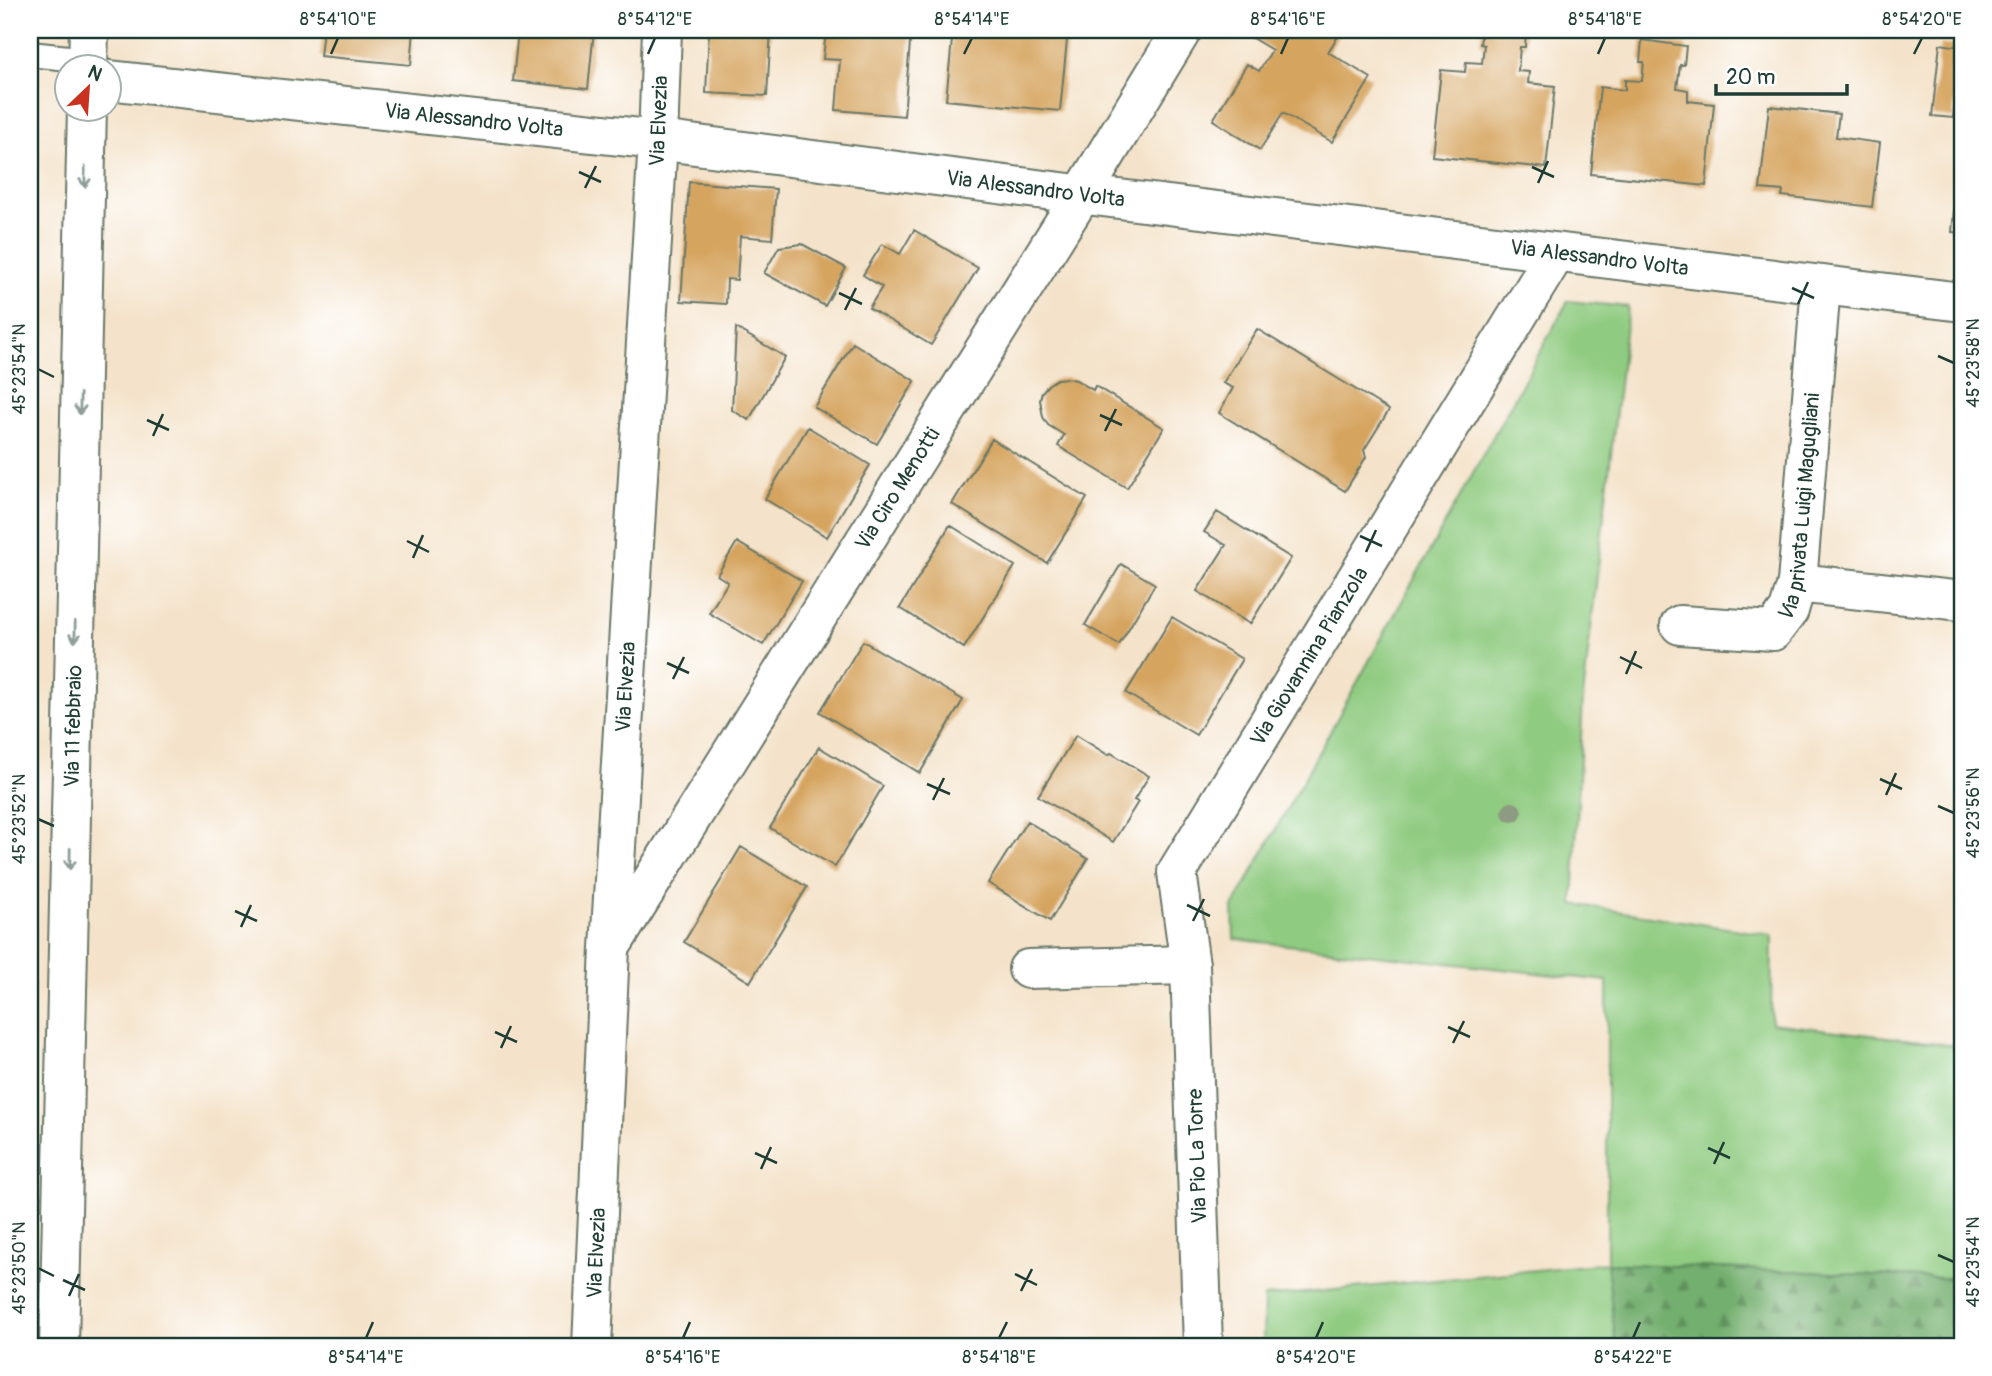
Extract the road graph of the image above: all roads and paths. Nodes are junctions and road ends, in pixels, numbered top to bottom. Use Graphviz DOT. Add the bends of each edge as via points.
graph roads {
  1 [pos="662,30"];
  2 [pos="1182,30"];
  3 [pos="30,54"];
  4 [pos="52,56"];
  5 [pos="122,63"];
  6 [pos="86,122"];
  7 [pos="658,140"];
  8 [pos="1082,194"];
  9 [pos="1556,253"];
  10 [pos="1821,285"];
  11 [pos="1962,302"];
  12 [pos="1797,583"];
  13 [pos="1962,601"];
  14 [pos="1680,625"];
  15 [pos="610,948"];
  16 [pos="1190,965"];
  17 [pos="1028,970"];
  18 [pos="60,1346"];
  19 [pos="592,1346"];
  20 [pos="1203,1346"];
  1 -- 7 [label="street, Via Elvezia"];
  2 -- 8 [label="street, Via Ciro Menotti"];
  3 -- 4 [label="lane"];
  5 -- 7 [label="street, Via Alessandro Volta"];
  6 -- 18 [label="street, Via 11 febbraio, one-way"];
  7 -- 8 [label="street, Via Alessandro Volta"];
  7 -- 15 [label="street, Via Elvezia"];
  8 -- 9 [label="street, Via Alessandro Volta"];
  8 -- 15 [label="street, Via Ciro Menotti"];
  9 -- 10 [label="street, Via Alessandro Volta"];
  9 -- 16 [label="street, Via Giovannina Pianzola" via="1177,872"];
  10 -- 11 [label="street, Via Alessandro Volta"];
  10 -- 12 [label="street, Via privata Luigi Magugliani"];
  12 -- 13 [label="street"];
  12 -- 14 [label="street, Via privata Luigi Magugliani" via="1788,610 1773,631"];
  15 -- 19 [label="street, Via Elvezia"];
  16 -- 17 [label="street"];
  16 -- 20 [label="street, Via Pio La Torre"];
}
